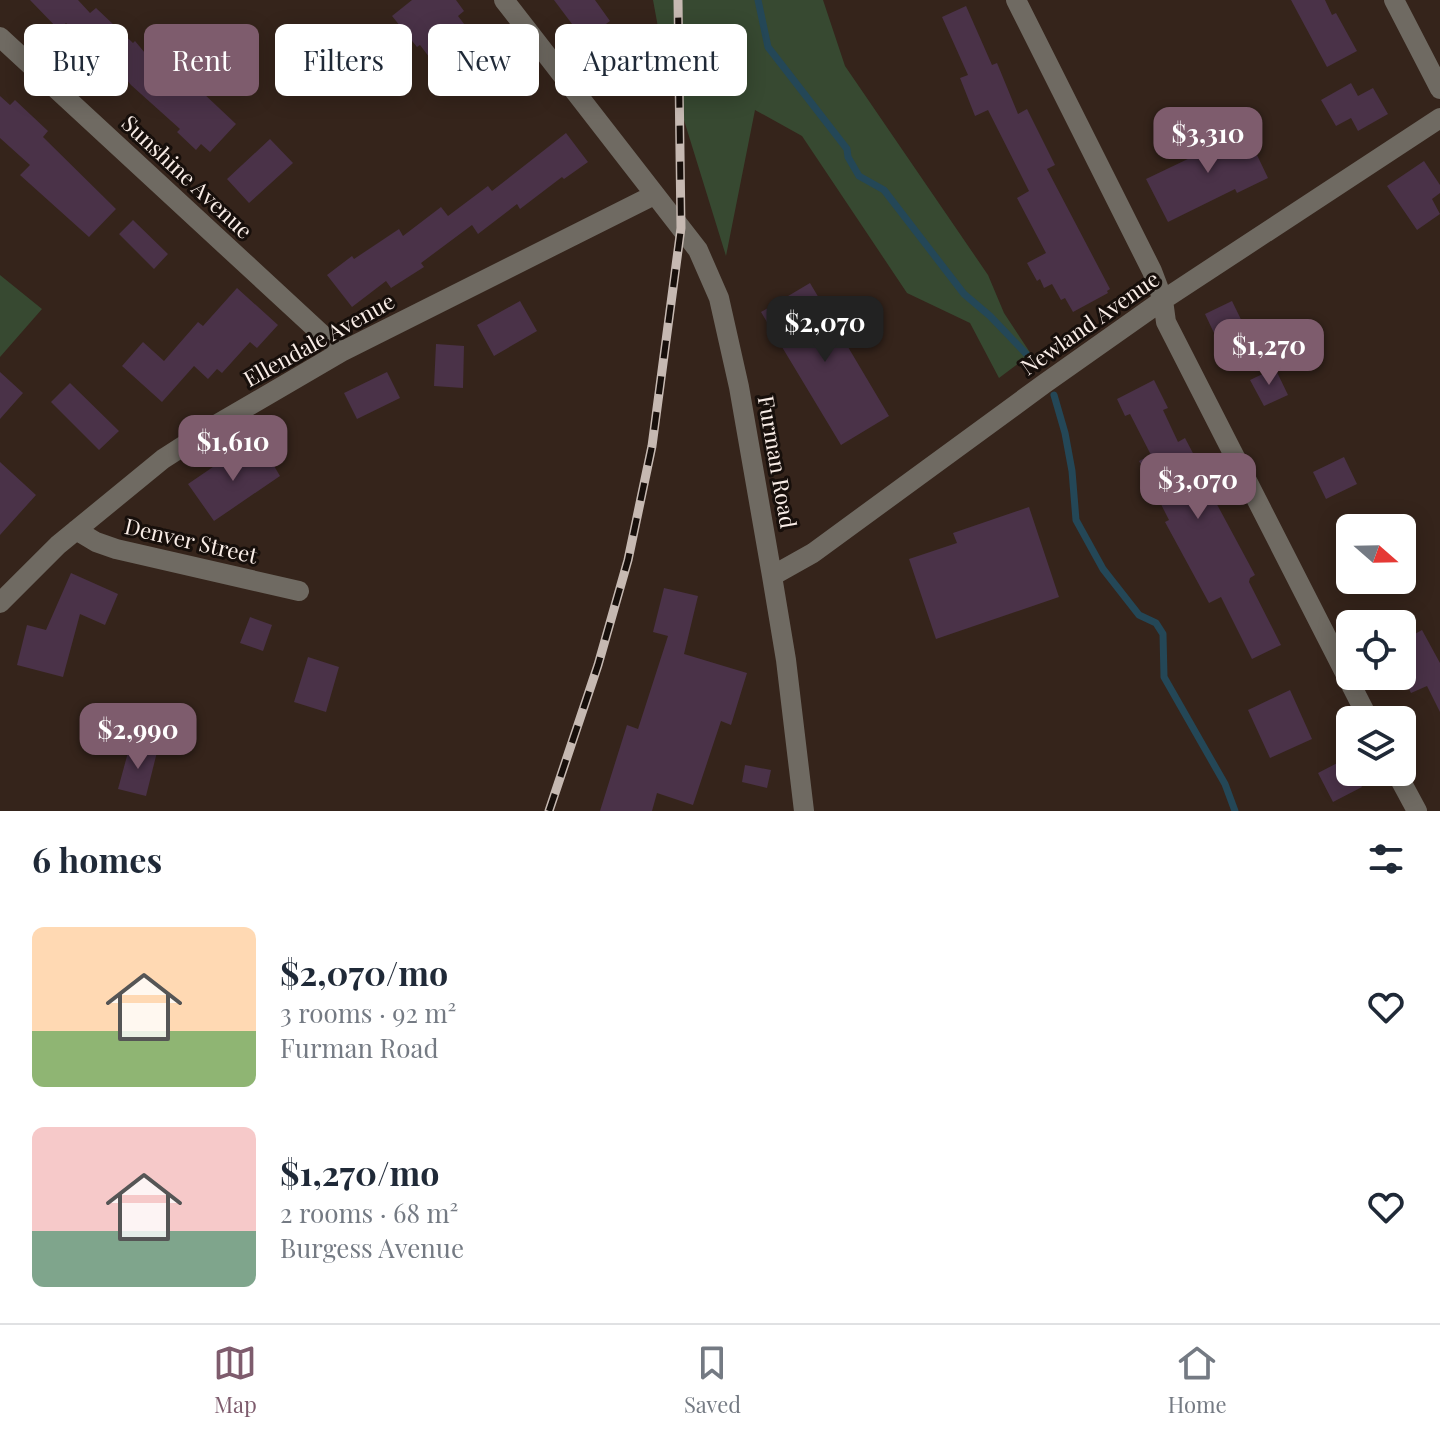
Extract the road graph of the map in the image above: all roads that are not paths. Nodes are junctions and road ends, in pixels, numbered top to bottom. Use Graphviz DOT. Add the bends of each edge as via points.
graph roads {
  1 [pos="504,0"];
  2 [pos="1016,0"];
  3 [pos="1394,0"];
  4 [pos="0,37"];
  5 [pos="1440,89"];
  6 [pos="1440,118"];
  7 [pos="654,195"];
  8 [pos="1163,300"];
  9 [pos="341,352"];
  10 [pos="76,530"];
  11 [pos="772,576"];
  12 [pos="299,591"];
  13 [pos="0,603"];
  14 [pos="1362,706"];
  15 [pos="1404,786"];
  16 [pos="804,811"];
  17 [pos="1417,811"];
  1 -- 7 [label="street, Furman Road"];
  2 -- 8 [label="street"];
  3 -- 5 [label="street"];
  4 -- 9 [label="street, Sunshine Avenue"];
  6 -- 8 [label="street, Newland Avenue"];
  7 -- 9 [label="street, Ellendale Avenue"];
  7 -- 11 [label="street, Furman Road" via="698,250 719,298"];
  8 -- 11 [label="street, Newland Avenue" via="813,553"];
  8 -- 14 [label="street" via="1166,322"];
  9 -- 10 [label="street, Ellendale Avenue" via="163,459"];
  10 -- 12 [label="street, Denver Street" via="116,549"];
  10 -- 13 [label="street, Ellendale Avenue"];
  11 -- 16 [label="street, Furman Road"];
  15 -- 17 [label="street"];
}
